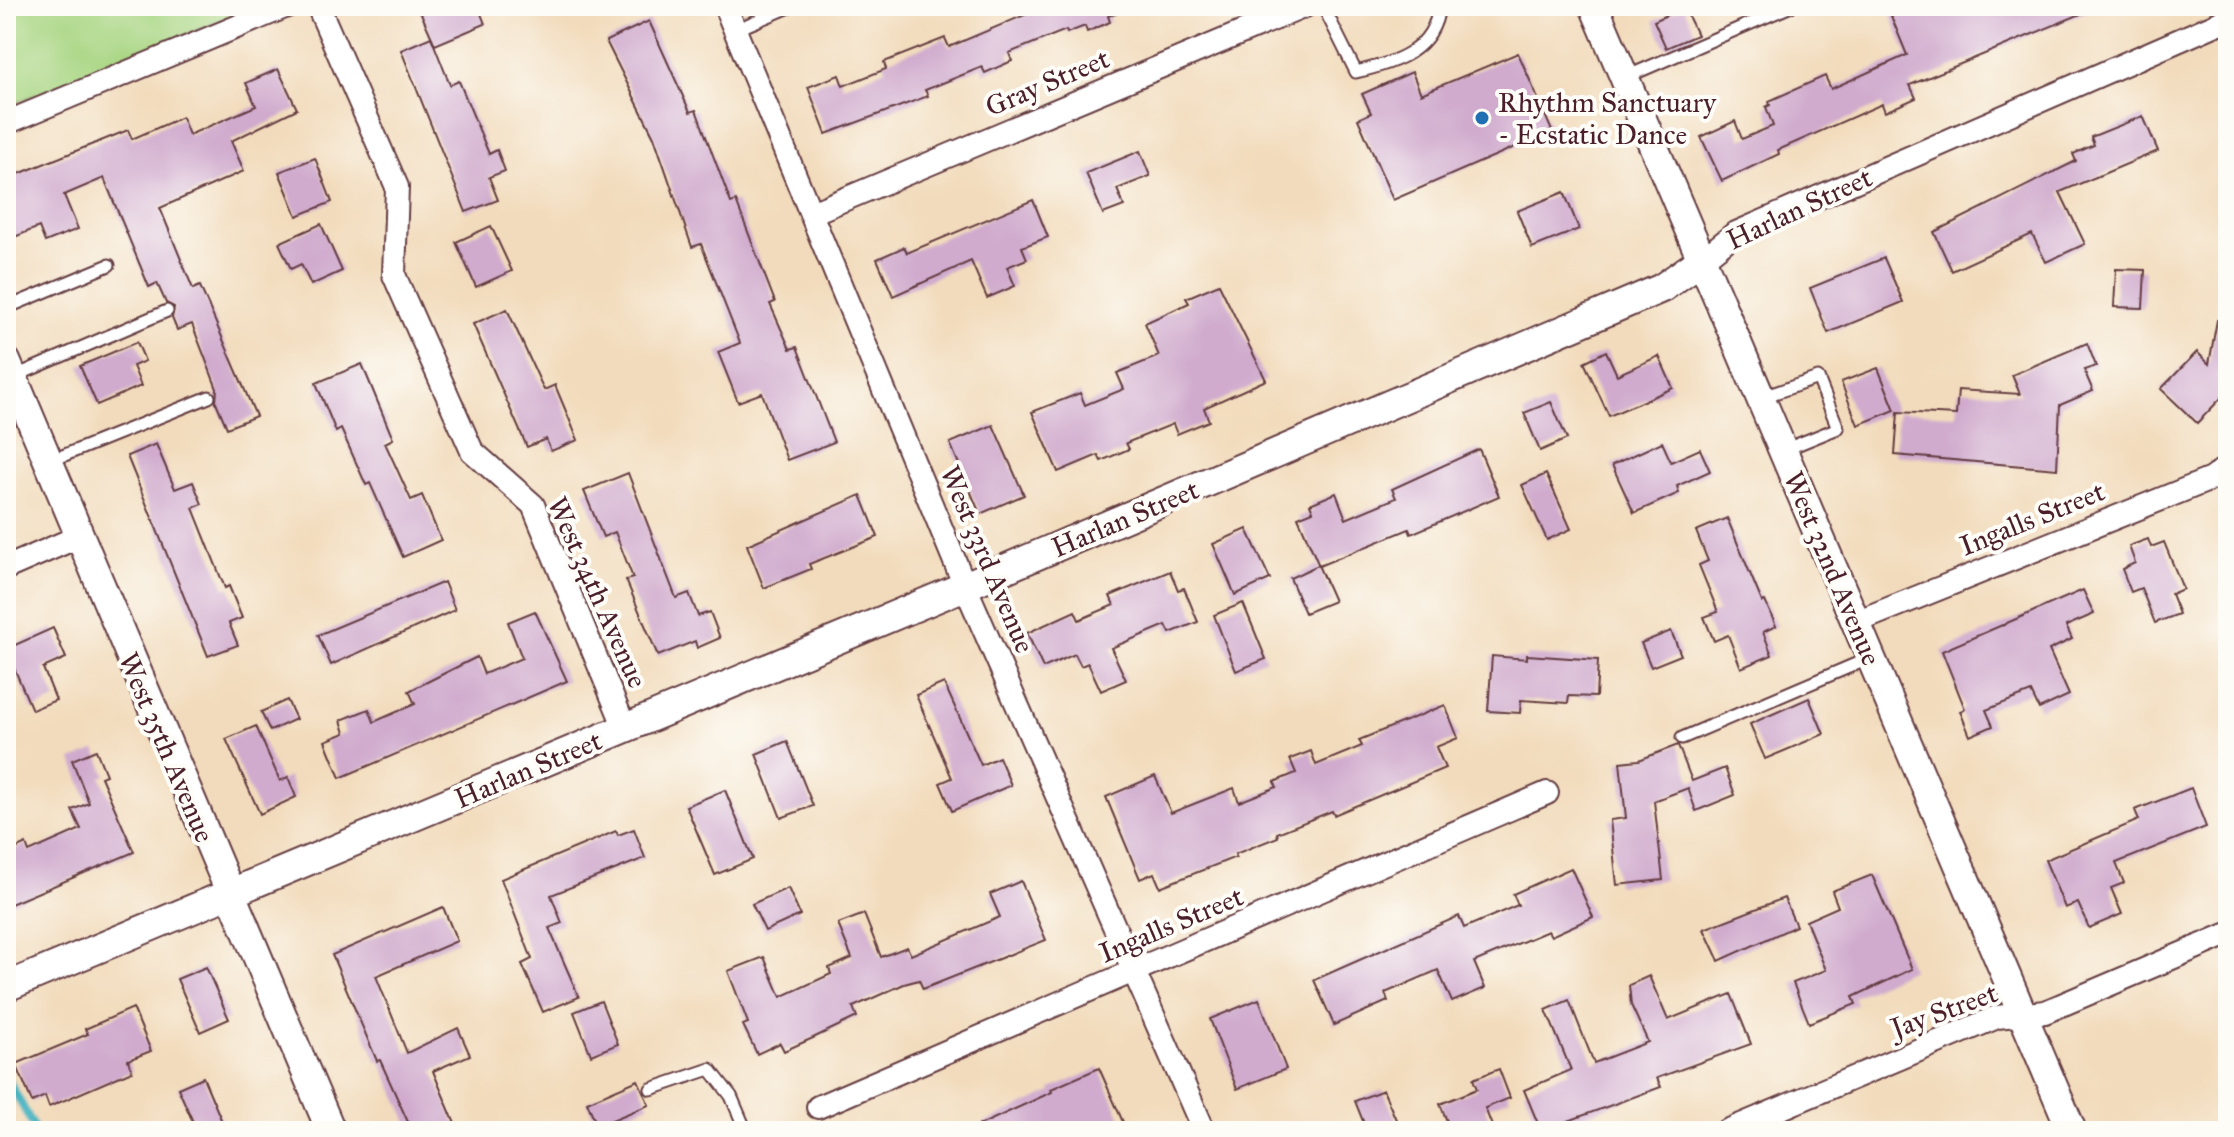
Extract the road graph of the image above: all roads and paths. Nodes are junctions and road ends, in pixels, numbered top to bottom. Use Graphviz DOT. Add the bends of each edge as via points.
graph roads {
  1 [pos="287,6"];
  2 [pos="318,6"];
  3 [pos="725,6"];
  4 [pos="792,6"];
  5 [pos="1305,6"];
  6 [pos="1323,6"];
  7 [pos="1439,6"];
  8 [pos="1594,6"];
  9 [pos="1791,6"];
  10 [pos="2228,19"];
  11 [pos="735,30"];
  12 [pos="1625,78"];
  13 [pos="6,123"];
  14 [pos="812,213"];
  15 [pos="1703,259"];
  16 [pos="109,265"];
  17 [pos="6,308"];
  18 [pos="167,311"];
  19 [pos="9,369"];
  20 [pos="209,397"];
  21 [pos="1762,397"];
  22 [pos="1784,451"];
  23 [pos="49,462"];
  24 [pos="2222,479"];
  25 [pos="80,536"];
  26 [pos="6,568"];
  27 [pos="965,586"];
  28 [pos="1856,622"];
  29 [pos="1871,658"];
  30 [pos="625,728"];
  31 [pos="1682,738"];
  32 [pos="1547,793"];
  33 [pos="228,893"];
  34 [pos="2228,934"];
  35 [pos="1135,973"];
  36 [pos="6,987"];
  37 [pos="2023,1014"];
  38 [pos="651,1089"];
  39 [pos="818,1107"];
  40 [pos="331,1131"];
  41 [pos="746,1131"];
  42 [pos="1204,1131"];
  43 [pos="1727,1131"];
  44 [pos="2072,1131"];
  1 -- 13 [label="street"];
  2 -- 30 [label="street, West 34th Avenue" via="397,187 394,275 472,451 533,505"];
  3 -- 11 [label="street, West 33rd Avenue"];
  4 -- 11 [label="lane"];
  5 -- 14 [label="street, Gray Street"];
  6 -- 7 [label="lane" via="1356,72 1396,63 1420,47 1437,24"];
  8 -- 12 [label="street, West 32nd Avenue"];
  9 -- 12 [label="lane"];
  10 -- 15 [label="street, Harlan Street" via="1734,234"];
  11 -- 14 [label="street, West 33rd Avenue"];
  12 -- 15 [label="street, West 32nd Avenue"];
  14 -- 27 [label="street, West 33rd Avenue"];
  15 -- 21 [label="street, West 32nd Avenue"];
  15 -- 27 [label="street, Harlan Street" via="1662,288"];
  16 -- 17 [label="lane"];
  18 -- 19 [label="lane"];
  19 -- 23 [label="street, West 35th Avenue"];
  20 -- 23 [label="lane"];
  21 -- 22 [label="street, West 32nd Avenue"];
  21 -- 22 [label="lane" via="1818,378 1838,428"];
  22 -- 28 [label="street, West 32nd Avenue"];
  23 -- 25 [label="street, West 35th Avenue"];
  24 -- 28 [label="street, Ingalls Street"];
  25 -- 26 [label="street"];
  25 -- 33 [label="street, West 35th Avenue"];
  27 -- 30 [label="street, Harlan Street"];
  27 -- 35 [label="street, West 33rd Avenue"];
  28 -- 29 [label="street, West 32nd Avenue"];
  29 -- 31 [label="lane"];
  29 -- 37 [label="street, West 32nd Avenue"];
  30 -- 33 [label="street, Harlan Street"];
  32 -- 35 [label="street, Ingalls Street"];
  33 -- 36 [label="street, Harlan Street"];
  33 -- 40 [label="street, West 35th Avenue"];
  34 -- 37 [label="street, Jay Street" via="2045,1012"];
  35 -- 39 [label="street, Ingalls Street"];
  35 -- 42 [label="street, West 33rd Avenue"];
  37 -- 43 [label="street, Jay Street" via="1997,1017"];
  37 -- 44 [label="street, West 32nd Avenue"];
  38 -- 41 [label="lane" via="710,1069 731,1096"];
}
